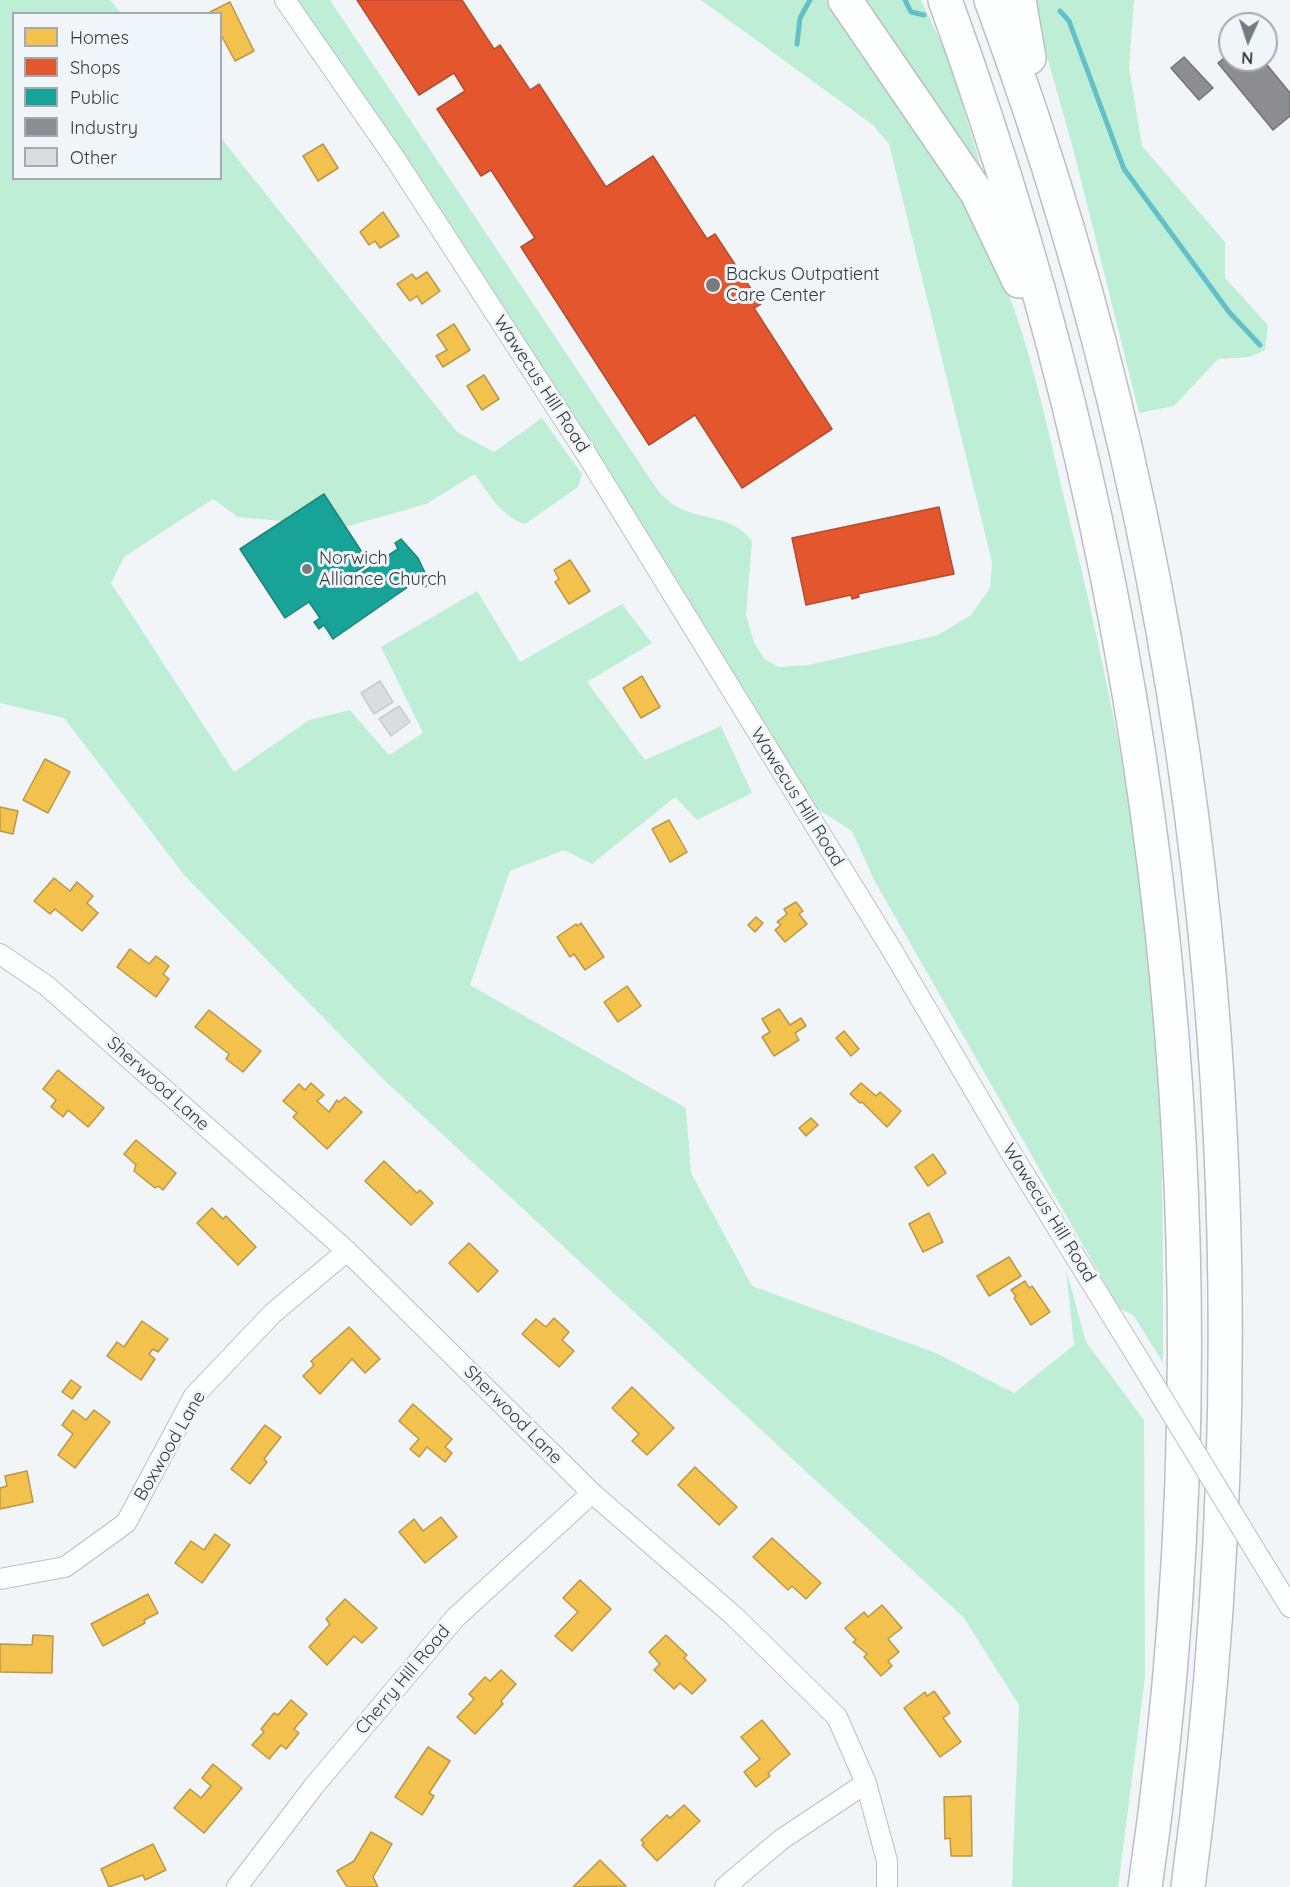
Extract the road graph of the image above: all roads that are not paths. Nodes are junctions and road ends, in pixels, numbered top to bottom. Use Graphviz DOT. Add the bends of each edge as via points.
graph roads {
  1 [pos="285,0"];
  2 [pos="845,0"];
  3 [pos="945,0"];
  4 [pos="991,0"];
  5 [pos="1020,0"];
  6 [pos="1031,117"];
  7 [pos="1070,405"];
  8 [pos="0,954"];
  9 [pos="347,1251"];
  10 [pos="592,1493"];
  11 [pos="0,1579"];
  12 [pos="1290,1607"];
  13 [pos="866,1783"];
  14 [pos="237,1887"];
  15 [pos="725,1887"];
  16 [pos="887,1887"];
  17 [pos="1145,1887"];
  18 [pos="1188,1887"];
  1 -- 12 [label="street, Wawecus Hill Road, bridge" via="396,160 587,455"];
  2 -- 7 [label="highway" via="983,203 1014,269 1050,370"];
  3 -- 7 [label="highway" via="1014,202"];
  4 -- 6 [label="highway"];
  5 -- 6 [label="highway" via="1031,72"];
  6 -- 18 [label="highway" via="1094,326 1142,531 1189,798 1210,982 1225,1215 1226,1394 1216,1608"];
  7 -- 17 [label="highway" via="1103,552 1143,779 1164,943 1178,1116 1184,1299 1180,1496 1167,1694"];
  8 -- 9 [label="street, Sherwood Lane" via="47,986"];
  9 -- 10 [label="street, Sherwood Lane"];
  9 -- 11 [label="street, Boxwood Lane" via="273,1312 195,1395 126,1522 65,1567"];
  10 -- 13 [label="street, Sherwood Lane" via="734,1616 837,1717"];
  10 -- 14 [label="street, Cherry Hill Road" via="455,1618 314,1786"];
  13 -- 15 [label="street" via="782,1839"];
  13 -- 16 [label="street, Sherwood Lane" via="887,1861"];
}
